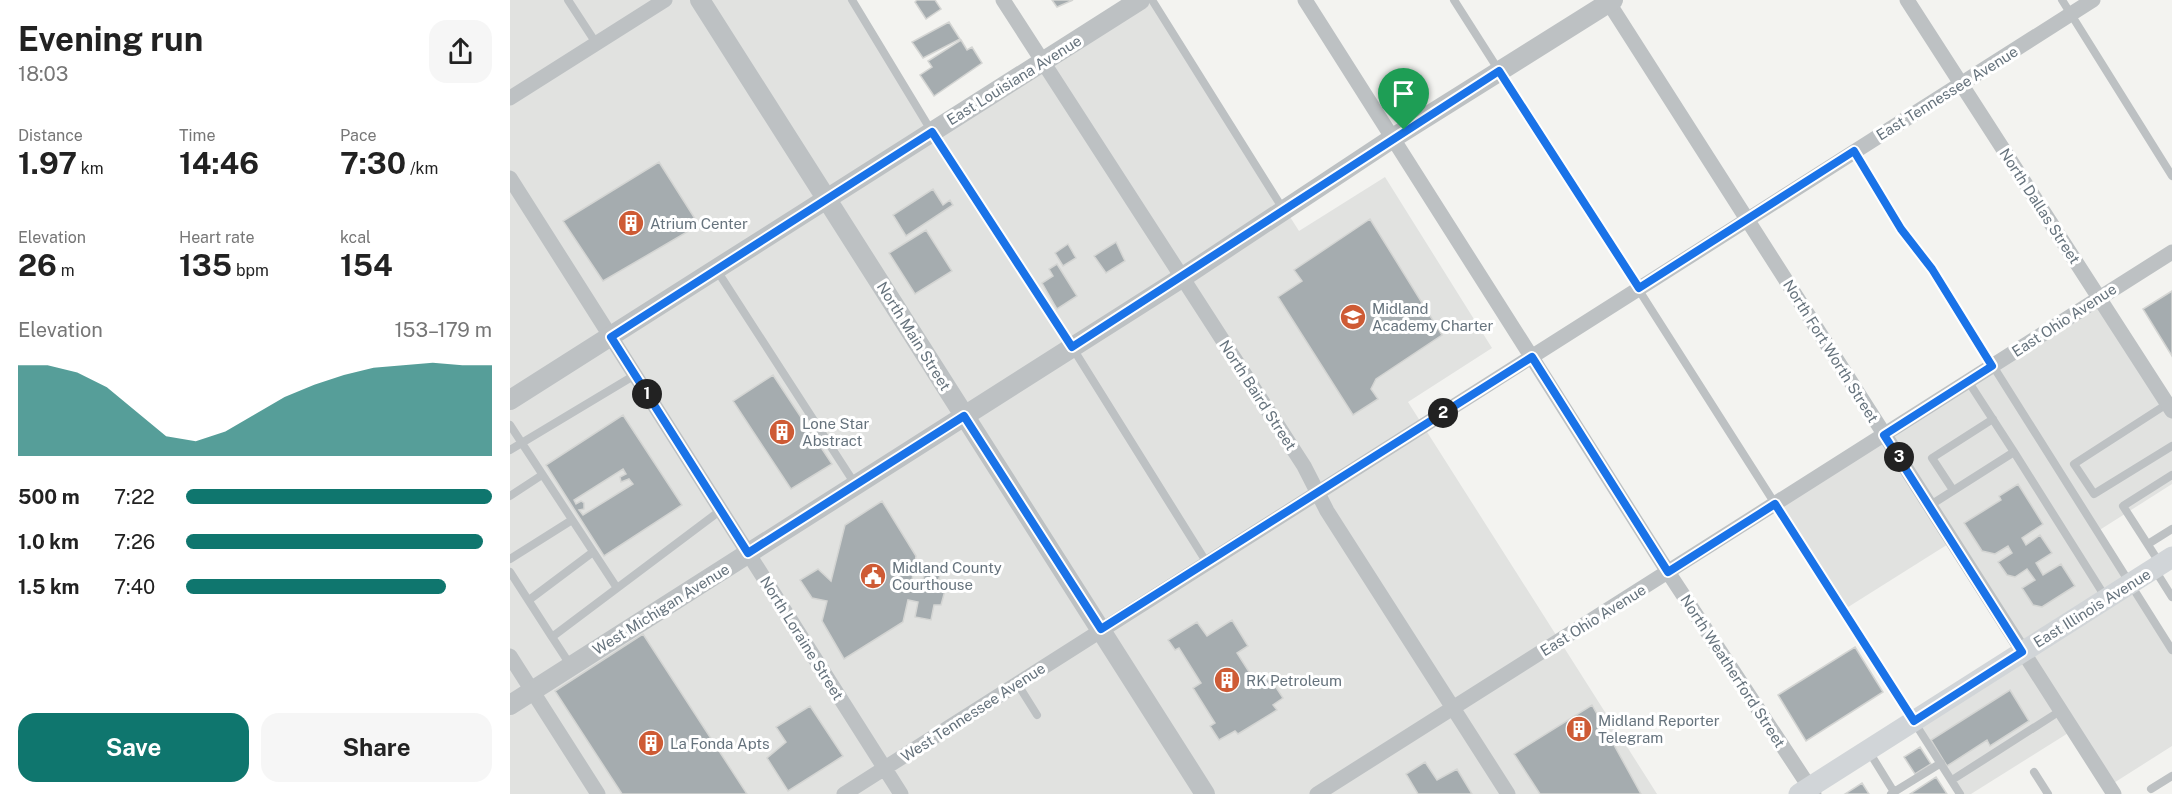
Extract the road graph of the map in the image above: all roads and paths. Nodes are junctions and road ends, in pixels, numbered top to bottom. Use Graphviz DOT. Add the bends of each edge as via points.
graph roads {
  1 [pos="568,0"];
  2 [pos="665,0"];
  3 [pos="700,0"];
  4 [pos="852,0"];
  5 [pos="1003,0"];
  6 [pos="1140,0"];
  7 [pos="1152,0"];
  8 [pos="1305,0"];
  9 [pos="1454,0"];
  10 [pos="1907,0"];
  11 [pos="2062,0"];
  12 [pos="2093,0"];
  13 [pos="1609,1"];
  14 [pos="2071,14"];
  15 [pos="596,44"];
  16 [pos="1043,62"];
  17 [pos="1499,71"];
  18 [pos="1961,84"];
  19 [pos="513,91"];
  20 [pos="932,132"];
  21 [pos="1393,138"];
  22 [pos="1854,151"];
  23 [pos="2172,176"];
  24 [pos="510,178"];
  25 [pos="826,199"];
  26 [pos="1284,210"];
  27 [pos="1747,219"];
  28 [pos="2172,252"];
  29 [pos="716,269"];
  30 [pos="1183,277"];
  31 [pos="1639,288"];
  32 [pos="2099,298"];
  33 [pos="611,337"];
  34 [pos="1072,347"];
  35 [pos="1532,357"];
  36 [pos="1992,366"];
  37 [pos="635,375"];
  38 [pos="1968,381"];
  39 [pos="510,400"];
  40 [pos="2169,408"];
  41 [pos="964,416"];
  42 [pos="1993,419"];
  43 [pos="510,425"];
  44 [pos="1884,435"];
  45 [pos="521,444"];
  46 [pos="2172,446"];
  47 [pos="510,450"];
  48 [pos="2014,452"];
  49 [pos="542,475"];
  50 [pos="2172,475"];
  51 [pos="856,485"];
  52 [pos="1953,490"];
  53 [pos="1318,493"];
  54 [pos="510,496"];
  55 [pos="1775,504"];
  56 [pos="1929,506"];
  57 [pos="721,510"];
  58 [pos="572,520"];
  59 [pos="2172,529"];
  60 [pos="2148,544"];
  61 [pos="593,552"];
  62 [pos="748,553"];
  63 [pos="510,559"];
  64 [pos="1207,563"];
  65 [pos="2162,563"];
  66 [pos="510,572"];
  67 [pos="1668,572"];
  68 [pos="2130,584"];
  69 [pos="617,588"];
  70 [pos="2171,595"];
  71 [pos="2106,598"];
  72 [pos="529,600"];
  73 [pos="1101,629"];
  74 [pos="552,637"];
  75 [pos="2172,650"];
  76 [pos="2022,652"];
  77 [pos="510,656"];
  78 [pos="571,666"];
  79 [pos="1017,684"];
  80 [pos="532,691"];
  81 [pos="510,705"];
  82 [pos="1453,708"];
  83 [pos="2060,711"];
  84 [pos="1036,714"];
  85 [pos="1914,721"];
  86 [pos="1868,750"];
  87 [pos="1941,763"];
  88 [pos="885,768"];
  89 [pos="2034,772"];
  90 [pos="2172,776"];
  91 [pos="1952,780"];
  92 [pos="2151,789"];
  93 [pos="1808,792"];
  94 [pos="1892,793"];
  95 [pos="598,794"];
  96 [pos="844,794"];
  97 [pos="901,794"];
  98 [pos="1205,794"];
  99 [pos="1317,794"];
  100 [pos="1508,794"];
  101 [pos="1960,794"];
  102 [pos="2048,794"];
  103 [pos="2114,794"];
  1 -- 15 [label="lane"];
  2 -- 15 [label="street"];
  3 -- 25 [label="street, North Main Street"];
  4 -- 20 [label="lane"];
  5 -- 16 [label="street, North Baird Street"];
  6 -- 16 [label="street, East Louisiana Avenue"];
  7 -- 26 [label="lane"];
  8 -- 21 [label="street, North Weatherford Street"];
  9 -- 17 [label="lane"];
  10 -- 18 [label="street, North Dallas Street"];
  11 -- 14 [label="lane"];
  12 -- 14 [label="street, East Tennessee Avenue"];
  13 -- 17 [label="street, West Michigan Avenue"];
  13 -- 27 [label="street, North Fort Worth Street"];
  14 -- 18 [label="street, East Tennessee Avenue"];
  14 -- 23 [label="lane"];
  15 -- 19 [label="street"];
  16 -- 20 [label="street, East Louisiana Avenue"];
  16 -- 30 [label="street, North Baird Street"];
  17 -- 21 [label="street, West Michigan Avenue"];
  17 -- 31 [label="lane"];
  18 -- 22 [label="street, East Tennessee Avenue"];
  18 -- 32 [label="street, North Dallas Street"];
  20 -- 25 [label="street, East Louisiana Avenue"];
  20 -- 34 [label="lane"];
  21 -- 26 [label="street, West Michigan Avenue"];
  21 -- 35 [label="street, North Weatherford Street"];
  22 -- 27 [label="street, East Tennessee Avenue"];
  22 -- 36 [label="lane"];
  24 -- 33 [label="street, North Loraine Street"];
  25 -- 29 [label="street, East Louisiana Avenue"];
  25 -- 41 [label="street, North Main Street"];
  26 -- 30 [label="street, West Michigan Avenue"];
  27 -- 31 [label="street, East Tennessee Avenue"];
  27 -- 44 [label="street, North Fort Worth Street"];
  28 -- 32 [label="street, East Ohio Avenue"];
  29 -- 33 [label="street, East Louisiana Avenue"];
  29 -- 51 [label="lane"];
  30 -- 34 [label="street, West Michigan Avenue"];
  30 -- 53 [label="street, North Baird Street"];
  31 -- 35 [label="street, East Tennessee Avenue"];
  31 -- 55 [label="lane"];
  32 -- 36 [label="street, East Ohio Avenue"];
  32 -- 40 [label="street, North Dallas Street"];
  33 -- 37 [label="street, North Loraine Street"];
  33 -- 39 [label="street, East Louisiana Avenue"];
  34 -- 41 [label="street, West Michigan Avenue"];
  34 -- 64 [label="lane"];
  35 -- 53 [label="street, East Tennessee Avenue"];
  35 -- 67 [label="street, North Weatherford Street"];
  36 -- 38 [label="street, East Ohio Avenue"];
  36 -- 68 [label="lane"];
  37 -- 45 [label="lane"];
  37 -- 57 [label="street, North Loraine Street"];
  38 -- 42 [label="lane"];
  38 -- 44 [label="street, East Ohio Avenue"];
  40 -- 46 [label="lane" via="2074,464 2094,494"];
  41 -- 51 [label="street, West Michigan Avenue"];
  41 -- 73 [label="street, North Main Street"];
  42 -- 48 [label="lane"];
  42 -- 52 [label="lane" via="1932,458"];
  43 -- 45 [label="lane"];
  44 -- 55 [label="street, East Ohio Avenue"];
  44 -- 56 [label="street, North Fort Worth Street"];
  45 -- 47 [label="lane"];
  45 -- 49 [label="lane"];
  48 -- 52 [label="lane"];
  48 -- 71 [label="lane"];
  49 -- 54 [label="lane"];
  49 -- 58 [label="lane"];
  50 -- 60 [label="lane" via="2123,506"];
  51 -- 62 [label="street, West Michigan Avenue"];
  52 -- 56 [label="lane"];
  53 -- 64 [label="street, East Tennessee Avenue"];
  53 -- 82 [label="street, North Baird Street"];
  55 -- 67 [label="street, East Ohio Avenue"];
  55 -- 85 [label="lane"];
  56 -- 76 [label="street, North Fort Worth Street"];
  57 -- 62 [label="street, North Loraine Street"];
  57 -- 69 [label="lane"];
  58 -- 61 [label="lane"];
  58 -- 63 [label="lane"];
  59 -- 60 [label="lane"];
  60 -- 65 [label="lane"];
  61 -- 69 [label="lane"];
  61 -- 72 [label="lane"];
  62 -- 78 [label="street, West Michigan Avenue"];
  62 -- 88 [label="street, North Loraine Street"];
  64 -- 73 [label="street, East Tennessee Avenue"];
  65 -- 68 [label="main road, East Illinois Avenue"];
  65 -- 70 [label="lane"];
  66 -- 72 [label="lane"];
  67 -- 82 [label="street, East Ohio Avenue"];
  67 -- 93 [label="street, North Weatherford Street"];
  68 -- 71 [label="main road, East Illinois Avenue"];
  68 -- 75 [label="lane"];
  69 -- 74 [label="lane"];
  71 -- 76 [label="main road, East Illinois Avenue"];
  72 -- 74 [label="lane"];
  73 -- 79 [label="street, West Tennessee Avenue"];
  73 -- 98 [label="street, North Main Street"];
  74 -- 78 [label="lane"];
  76 -- 83 [label="street, North Fort Worth Street"];
  76 -- 85 [label="main road, East Illinois Avenue"];
  77 -- 80 [label="street"];
  78 -- 80 [label="street, West Michigan Avenue"];
  79 -- 84 [label="lane"];
  79 -- 88 [label="street, West Tennessee Avenue"];
  80 -- 81 [label="street, West Michigan Avenue"];
  80 -- 95 [label="street"];
  82 -- 99 [label="street, East Ohio Avenue"];
  82 -- 100 [label="street, North Baird Street"];
  83 -- 91 [label="lane"];
  83 -- 103 [label="street, North Fort Worth Street"];
  85 -- 86 [label="main road, East Illinois Avenue"];
  85 -- 87 [label="lane"];
  86 -- 93 [label="main road, East Illinois Avenue"];
  86 -- 94 [label="lane"];
  87 -- 91 [label="lane"];
  87 -- 94 [label="lane"];
  88 -- 96 [label="street, West Tennessee Avenue"];
  88 -- 97 [label="street, North Loraine Street"];
  89 -- 102 [label="lane"];
  90 -- 92 [label="lane"];
  91 -- 101 [label="lane"];
}
